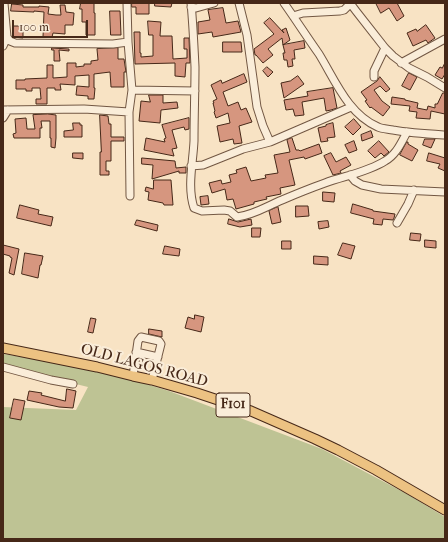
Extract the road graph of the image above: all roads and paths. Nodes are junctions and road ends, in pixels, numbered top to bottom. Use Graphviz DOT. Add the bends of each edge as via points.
graph roads {
  1 [pos="4,3"];
  2 [pos="127,3"];
  3 [pos="214,3"];
  4 [pos="239,3"];
  5 [pos="284,3"];
  6 [pos="350,3"];
  7 [pos="191,5"];
  8 [pos="4,15"];
  9 [pos="293,16"];
  10 [pos="7,38"];
  11 [pos="445,38"];
  12 [pos="128,42"];
  13 [pos="15,43"];
  14 [pos="3,46"];
  15 [pos="385,48"];
  16 [pos="401,62"];
  17 [pos="374,77"];
  18 [pos="445,88"];
  19 [pos="132,90"];
  20 [pos="195,91"];
  21 [pos="351,107"];
  22 [pos="6,110"];
  23 [pos="129,112"];
  24 [pos="3,118"];
  25 [pos="407,132"];
  26 [pos="445,135"];
  27 [pos="270,142"];
  28 [pos="191,166"];
  29 [pos="350,175"];
  30 [pos="414,190"];
  31 [pos="445,192"];
  32 [pos="130,196"];
  33 [pos="397,223"];
  34 [pos="3,348"];
  35 [pos="136,352"];
  36 [pos="158,357"];
  37 [pos="3,367"];
  38 [pos="133,376"];
  39 [pos="152,380"];
  40 [pos="73,384"];
  41 [pos="445,510"];
  1 -- 8 [label="street"];
  2 -- 12 [label="street"];
  3 -- 7 [label="street" via="196,8"];
  4 -- 27 [label="street" via="247,35 258,107"];
  5 -- 9 [label="street"];
  6 -- 9 [label="street" via="340,11"];
  6 -- 15 [label="street"];
  7 -- 20 [label="street"];
  8 -- 10 [label="street"];
  9 -- 21 [label="street"];
  10 -- 13 [label="street"];
  10 -- 14 [label="street"];
  11 -- 16 [label="street"];
  12 -- 13 [label="street"];
  12 -- 19 [label="street"];
  13 -- 14 [label="street"];
  15 -- 16 [label="street"];
  15 -- 17 [label="street" via="374,71"];
  16 -- 18 [label="street"];
  19 -- 20 [label="street"];
  19 -- 23 [label="street"];
  20 -- 28 [label="street"];
  21 -- 25 [label="street" via="380,128"];
  21 -- 27 [label="street"];
  22 -- 23 [label="street" via="84,109"];
  22 -- 24 [label="street"];
  23 -- 32 [label="street"];
  25 -- 26 [label="street"];
  25 -- 29 [label="street" via="393,156 385,162"];
  27 -- 28 [label="street" via="243,149 203,165"];
  28 -- 29 [label="street" via="194,208 202,211 230,211 237,217 252,214"];
  29 -- 30 [label="street" via="362,185 381,189"];
  30 -- 31 [label="street"];
  30 -- 33 [label="street"];
  34 -- 38 [label="main road, OLD LAGOS ROAD / F101"];
  35 -- 36 [label="street"];
  35 -- 36 [label="street" via="140,337 159,341 161,346"];
  35 -- 38 [label="street"];
  36 -- 39 [label="street"];
  37 -- 40 [label="street"];
  38 -- 39 [label="main road, OLD LAGOS ROAD / F101"];
  39 -- 41 [label="main road, OLD LAGOS ROAD / F101" via="251,411 315,439 376,470"];
}
